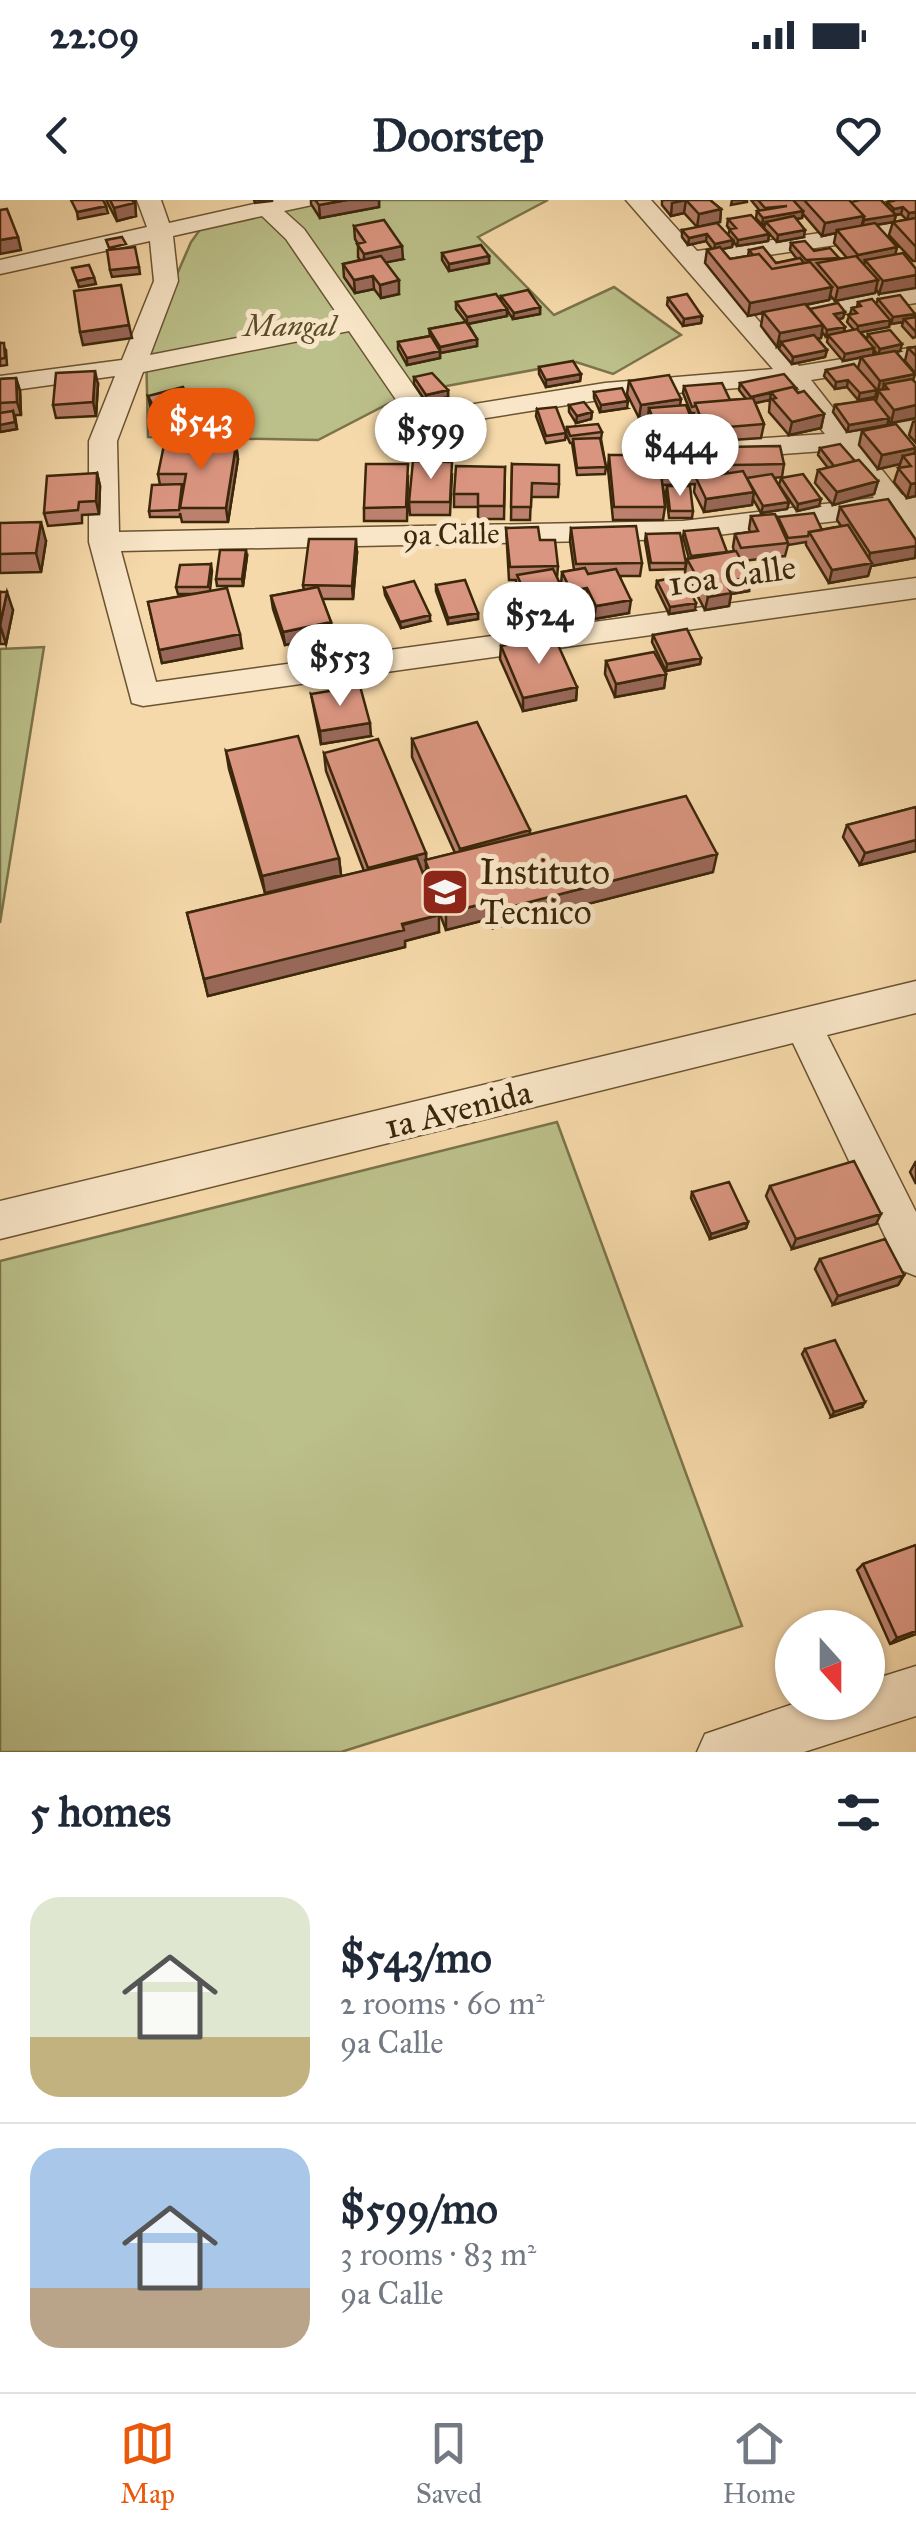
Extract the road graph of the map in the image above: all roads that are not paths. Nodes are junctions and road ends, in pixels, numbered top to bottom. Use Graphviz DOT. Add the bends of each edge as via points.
graph roads {
  1 [pos="149,200"];
  2 [pos="304,200"];
  3 [pos="674,200"];
  4 [pos="640,202"];
  5 [pos="268,209"];
  6 [pos="916,226"];
  7 [pos="161,234"];
  8 [pos="690,260"];
  9 [pos="0,267"];
  10 [pos="916,295"];
  11 [pos="744,321"];
  12 [pos="356,322"];
  13 [pos="916,356"];
  14 [pos="134,366"];
  15 [pos="793,375"];
  16 [pos="0,384"];
  17 [pos="916,428"];
  18 [pos="842,441"];
  19 [pos="646,455"];
  20 [pos="905,504"];
  21 [pos="916,532"];
  22 [pos="104,542"];
  23 [pos="916,588"];
  24 [pos="916,997"];
  25 [pos="803,1025"];
  26 [pos="0,1220"];
  27 [pos="916,1256"];
  28 [pos="916,1691"];
  29 [pos="724,1752"];
  1 -- 7 [label="street"];
  2 -- 5 [label="street"];
  3 -- 4 [label="street"];
  4 -- 8 [label="street"];
  5 -- 7 [label="street"];
  5 -- 12 [label="street" via="294,234"];
  6 -- 8 [label="street"];
  7 -- 9 [label="street"];
  7 -- 14 [label="street" via="166,281"];
  8 -- 11 [label="street"];
  10 -- 11 [label="street"];
  11 -- 15 [label="street"];
  12 -- 14 [label="street"];
  12 -- 15 [label="street" via="424,420 605,391"];
  13 -- 15 [label="street"];
  14 -- 16 [label="street"];
  14 -- 22 [label="street" via="104,441"];
  15 -- 18 [label="street"];
  17 -- 18 [label="street"];
  18 -- 19 [label="street"];
  18 -- 20 [label="street"];
  20 -- 21 [label="street"];
  20 -- 22 [label="street, 9a Calle" via="683,530"];
  22 -- 23 [label="street, 10a Calle" via="143,695"];
  24 -- 25 [label="street, 1a Avenida"];
  25 -- 26 [label="street, 1a Avenida"];
  25 -- 27 [label="street"];
  28 -- 29 [label="street"];
}
